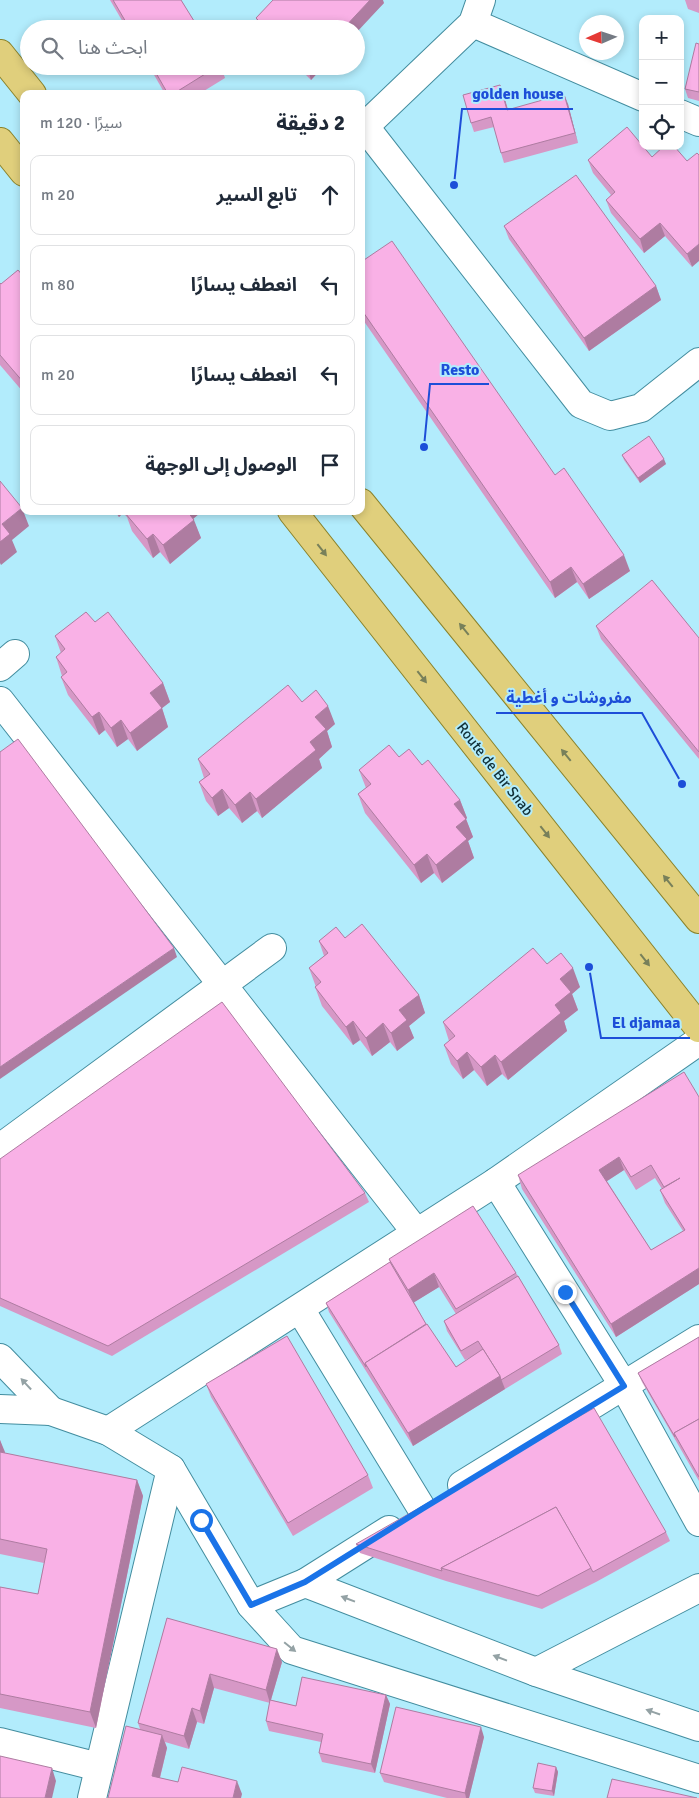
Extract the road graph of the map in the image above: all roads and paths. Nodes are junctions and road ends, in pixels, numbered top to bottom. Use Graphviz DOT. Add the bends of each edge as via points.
graph roads {
  1 [pos="477,12"];
  2 [pos="0,54"];
  3 [pos="29,90"];
  4 [pos="639,95"];
  5 [pos="684,116"];
  6 [pos="699,122"];
  7 [pos="365,126"];
  8 [pos="365,131"];
  9 [pos="0,142"];
  10 [pos="20,167"];
  11 [pos="699,362"];
  12 [pos="365,508"];
  13 [pos="295,515"];
  14 [pos="0,701"];
  15 [pos="699,919"];
  16 [pos="272,948"];
  17 [pos="224,985"];
  18 [pos="699,1028"];
  19 [pos="699,1040"];
  20 [pos="0,1148"];
  21 [pos="496,1182"];
  22 [pos="416,1232"];
  23 [pos="300,1308"];
  24 [pos="699,1339"];
  25 [pos="0,1358"];
  26 [pos="624,1386"];
  27 [pos="0,1409"];
  28 [pos="51,1411"];
  29 [pos="108,1431"];
  30 [pos="171,1469"];
  31 [pos="422,1509"];
  32 [pos="699,1522"];
  33 [pos="305,1582"];
  34 [pos="699,1588"];
  35 [pos="251,1605"];
  36 [pos="536,1672"];
  37 [pos="699,1727"];
  38 [pos="0,1742"];
  39 [pos="100,1767"];
  40 [pos="699,1779"];
  41 [pos="92,1798"];
  1 -- 4 [label="street"];
  1 -- 7 [label="street"];
  2 -- 3 [label="main road"];
  5 -- 6 [label="street"];
  8 -- 11 [label="street" via="581,404 610,416 641,408"];
  9 -- 10 [label="main road"];
  15 -- 12 [label="main road, one-way"];
  13 -- 18 [label="main road, Route de Bir Snab, one-way"];
  14 -- 17 [label="street" via="16,741"];
  16 -- 17 [label="street"];
  17 -- 20 [label="street"];
  17 -- 22 [label="street"];
  19 -- 21 [label="street"];
  21 -- 22 [label="street"];
  21 -- 26 [label="street"];
  22 -- 23 [label="street"];
  23 -- 29 [label="street"];
  23 -- 31 [label="street"];
  24 -- 26 [label="street"];
  28 -- 25 [label="street, one-way"];
  26 -- 31 [label="street"];
  26 -- 32 [label="street"];
  27 -- 28 [label="street"];
  28 -- 29 [label="street"];
  29 -- 30 [label="street"];
  30 -- 35 [label="street"];
  30 -- 39 [label="street"];
  31 -- 33 [label="street"];
  33 -- 35 [label="street"];
  36 -- 33 [label="street, one-way"];
  34 -- 36 [label="street"];
  35 -- 40 [label="street, one-way" via="292,1650"];
  37 -- 36 [label="street, one-way"];
  38 -- 39 [label="street"];
  39 -- 41 [label="street"];
}
